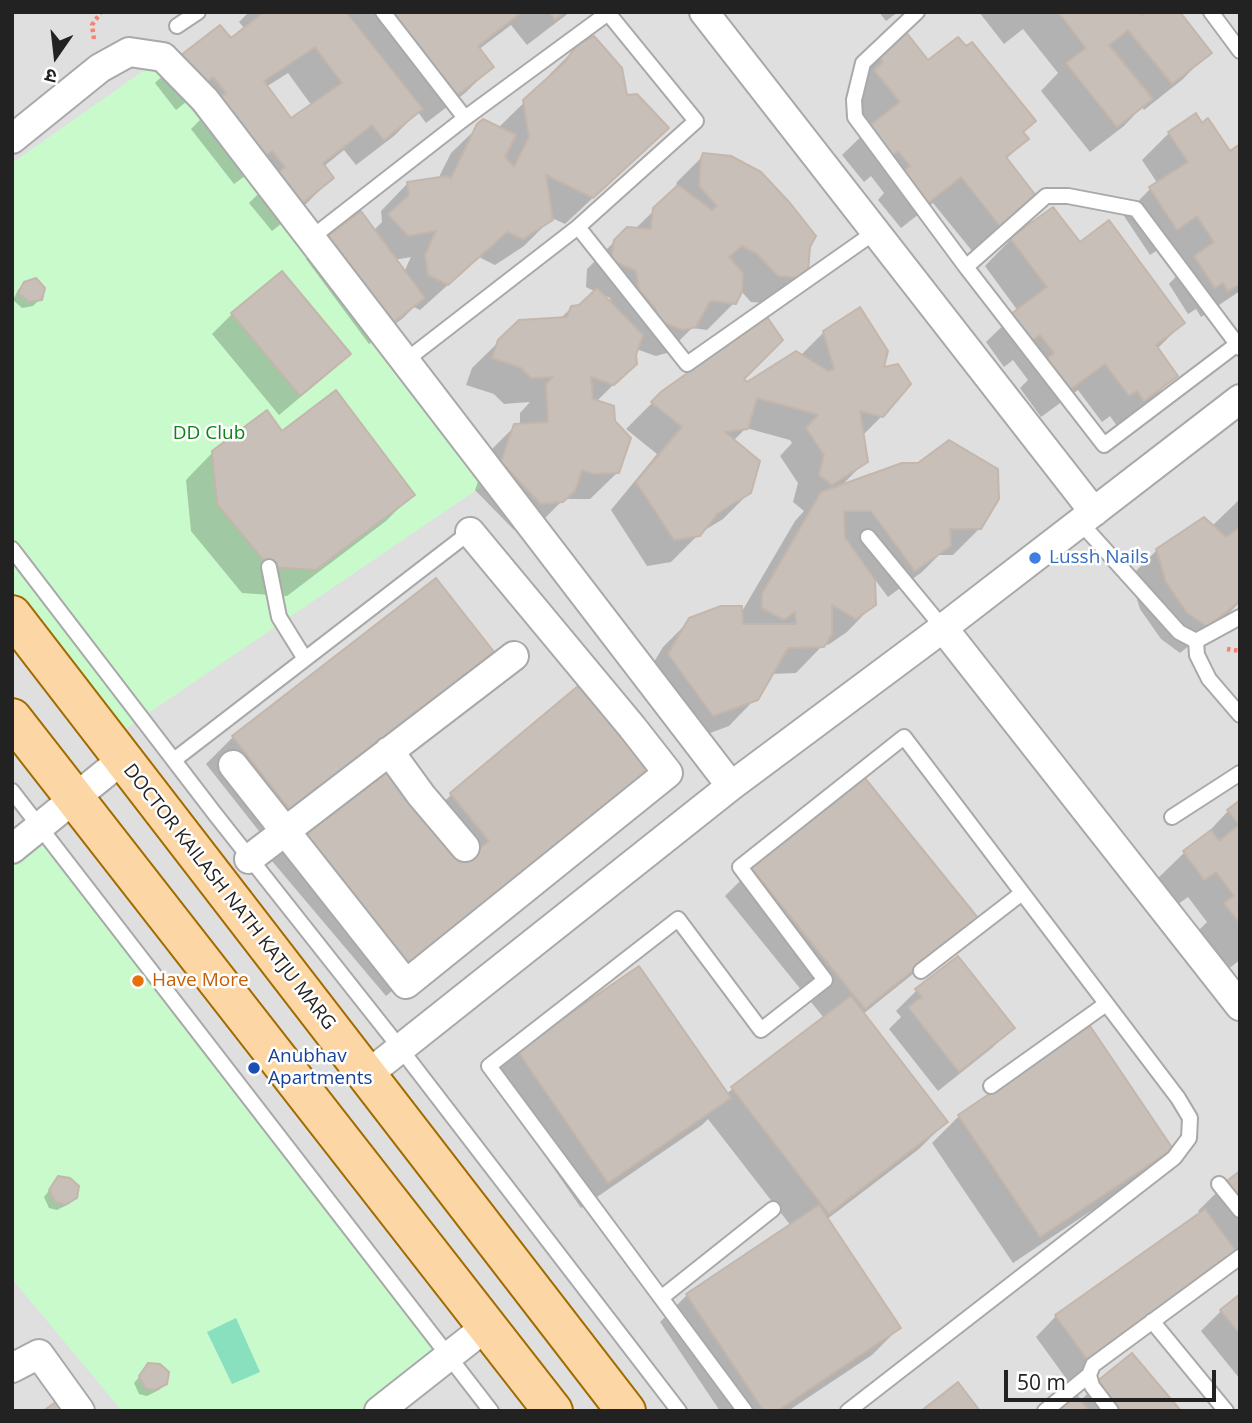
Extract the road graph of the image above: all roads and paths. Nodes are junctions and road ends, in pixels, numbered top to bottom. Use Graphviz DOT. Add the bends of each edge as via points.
graph roads {
  1 [pos="101,12"];
  2 [pos="198,12"];
  3 [pos="383,12"];
  4 [pos="704,12"];
  5 [pos="917,12"];
  6 [pos="1211,12"];
  7 [pos="92,25"];
  8 [pos="177,26"];
  9 [pos="1240,51"];
  10 [pos="465,118"];
  11 [pos="12,139"];
  12 [pos="578,227"];
  13 [pos="875,232"];
  14 [pos="311,238"];
  15 [pos="966,267"];
  16 [pos="1239,345"];
  17 [pos="405,361"];
  18 [pos="1240,399"];
  19 [pos="1087,517"];
  20 [pos="470,533"];
  21 [pos="868,537"];
  22 [pos="12,549"];
  23 [pos="269,567"];
  24 [pos="12,615"];
  25 [pos="1240,617"];
  26 [pos="943,628"];
  27 [pos="1196,641"];
  28 [pos="514,656"];
  29 [pos="305,659"];
  30 [pos="1240,715"];
  31 [pos="12,718"];
  32 [pos="389,751"];
  33 [pos="123,759"];
  34 [pos="174,760"];
  35 [pos="233,765"];
  36 [pos="1240,773"];
  37 [pos="731,786"];
  38 [pos="12,791"];
  39 [pos="75,798"];
  40 [pos="1172,817"];
  41 [pos="40,826"];
  42 [pos="285,832"];
  43 [pos="465,847"];
  44 [pos="12,849"];
  45 [pos="249,859"];
  46 [pos="1022,892"];
  47 [pos="920,971"];
  48 [pos="1106,1004"];
  49 [pos="1240,1006"];
  50 [pos="400,1048"];
  51 [pos="367,1075"];
  52 [pos="991,1086"];
  53 [pos="1219,1184"];
  54 [pos="773,1209"];
  55 [pos="1240,1210"];
  56 [pos="1240,1257"];
  57 [pos="662,1298"];
  58 [pos="1152,1321"];
  59 [pos="487,1326"];
  60 [pos="449,1356"];
  61 [pos="12,1368"];
  62 [pos="1089,1375"];
  63 [pos="80,1411"];
  64 [pos="379,1411"];
  65 [pos="491,1411"];
  66 [pos="553,1411"];
  67 [pos="626,1411"];
  68 [pos="679,1411"];
  69 [pos="746,1411"];
  70 [pos="848,1411"];
  71 [pos="1045,1411"];
  72 [pos="1111,1411"];
  73 [pos="1226,1411"];
  1 -- 7 [label="path"];
  2 -- 8 [label="lane"];
  3 -- 10 [label="lane"];
  4 -- 13 [label="street"];
  5 -- 15 [label="lane" via="863,63 855,117"];
  6 -- 9 [label="lane"];
  10 -- 12 [label="lane" via="608,13 696,121"];
  10 -- 14 [label="lane"];
  11 -- 14 [label="street" via="109,62 129,52 163,57 205,100"];
  12 -- 13 [label="lane" via="687,365"];
  12 -- 17 [label="lane"];
  13 -- 19 [label="street"];
  14 -- 17 [label="street"];
  15 -- 16 [label="lane" via="1046,196 1136,209"];
  15 -- 16 [label="lane" via="1104,445"];
  17 -- 37 [label="street"];
  18 -- 19 [label="street"];
  19 -- 26 [label="street"];
  19 -- 27 [label="lane" via="1179,632"];
  20 -- 29 [label="lane"];
  20 -- 42 [label="street" via="668,773 406,984"];
  21 -- 26 [label="lane"];
  22 -- 34 [label="lane"];
  23 -- 29 [label="lane" via="279,617"];
  24 -- 33 [label="main road, DOCTOR KAILASH NATH KATJU MARG"];
  25 -- 27 [label="lane"];
  26 -- 37 [label="street"];
  26 -- 49 [label="street"];
  27 -- 30 [label="lane" via="1197,655 1209,678"];
  28 -- 32 [label="street"];
  29 -- 34 [label="lane"];
  31 -- 39 [label="main road"];
  32 -- 42 [label="street"];
  32 -- 43 [label="street"];
  33 -- 39 [label="street"];
  33 -- 51 [label="main road, DOCTOR KAILASH NATH KATJU MARG"];
  34 -- 45 [label="lane"];
  35 -- 42 [label="street"];
  36 -- 40 [label="lane"];
  37 -- 50 [label="street"];
  38 -- 41 [label="lane"];
  39 -- 41 [label="street"];
  39 -- 59 [label="main road"];
  41 -- 44 [label="street"];
  41 -- 60 [label="lane"];
  42 -- 45 [label="street"];
  45 -- 50 [label="lane"];
  46 -- 47 [label="lane"];
  46 -- 48 [label="lane"];
  46 -- 57 [label="lane" via="904,737 740,867 825,980 761,1030 678,919 489,1066"];
  48 -- 52 [label="lane"];
  48 -- 70 [label="lane" via="1178,1098 1189,1118 1189,1138 1174,1158"];
  50 -- 51 [label="street"];
  50 -- 68 [label="lane"];
  51 -- 67 [label="main road, DOCTOR KAILASH NATH KATJU MARG"];
  53 -- 55 [label="lane"];
  54 -- 57 [label="lane"];
  56 -- 58 [label="lane"];
  57 -- 69 [label="lane"];
  58 -- 62 [label="lane" via="1093,1365"];
  58 -- 73 [label="lane"];
  59 -- 60 [label="street"];
  59 -- 66 [label="main road"];
  60 -- 64 [label="street"];
  60 -- 65 [label="lane"];
  61 -- 63 [label="street" via="39,1354"];
  62 -- 71 [label="lane"];
  62 -- 72 [label="lane" via="1091,1387"];
}
